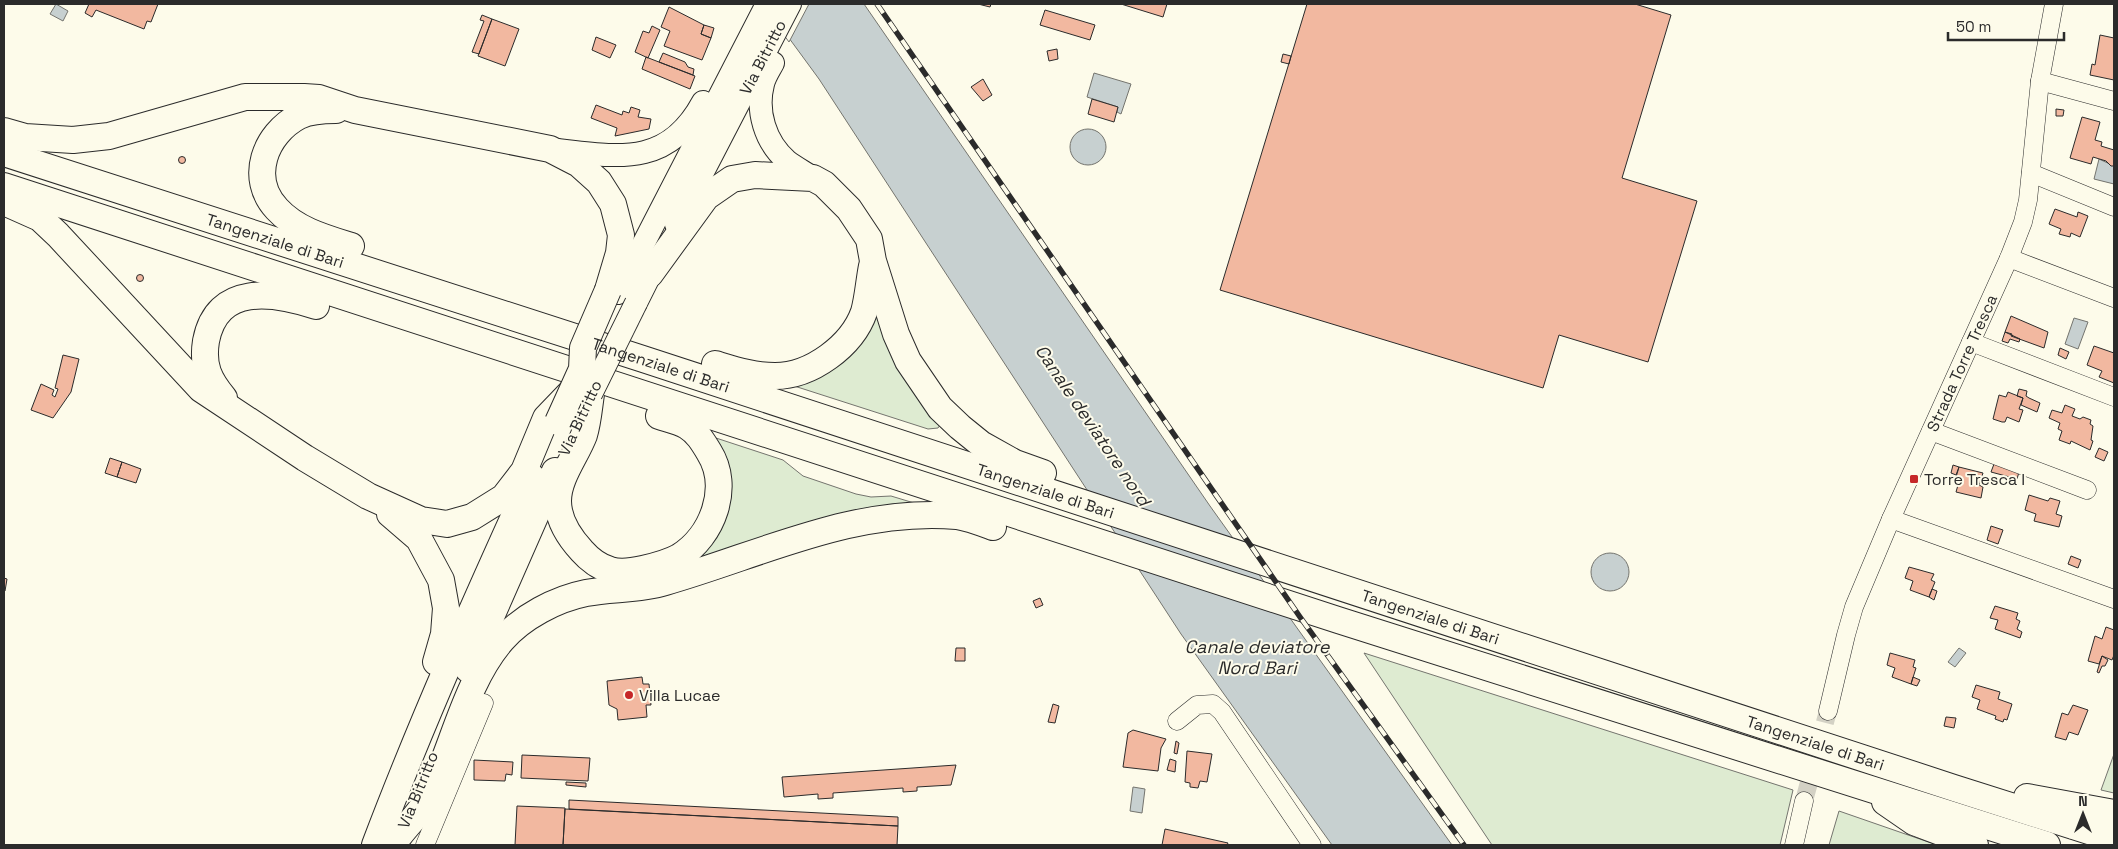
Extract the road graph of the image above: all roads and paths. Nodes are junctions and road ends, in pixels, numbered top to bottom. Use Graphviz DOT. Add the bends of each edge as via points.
graph roads {
  1 [pos="754,4"];
  2 [pos="767,4"];
  3 [pos="790,4"];
  4 [pos="803,4"];
  5 [pos="2054,4"];
  6 [pos="2040,81"];
  7 [pos="2114,100"];
  8 [pos="355,110"];
  9 [pos="4,131"];
  10 [pos="550,149"];
  11 [pos="704,149"];
  12 [pos="4,153"];
  13 [pos="2031,173"];
  14 [pos="813,178"];
  15 [pos="4,186"];
  16 [pos="4,202"];
  17 [pos="2114,207"];
  18 [pos="2009,258"];
  19 [pos="873,261"];
  20 [pos="650,274"];
  21 [pos="621,295"];
  22 [pos="2114,298"];
  23 [pos="564,334"];
  24 [pos="480,341"];
  25 [pos="1971,342"];
  26 [pos="644,359"];
  27 [pos="588,384"];
  28 [pos="2114,397"];
  29 [pos="234,410"];
  30 [pos="566,425"];
  31 [pos="1931,431"];
  32 [pos="2087,490"];
  33 [pos="1078,493"];
  34 [pos="368,496"];
  35 [pos="1891,519"];
  36 [pos="1091,540"];
  37 [pos="2114,599"];
  38 [pos="484,703"];
  39 [pos="1828,711"];
  40 [pos="1177,721"];
  41 [pos="1864,787"];
  42 [pos="1954,788"];
  43 [pos="1804,801"];
  44 [pos="2111,812"];
  45 [pos="2114,839"];
  46 [pos="397,841"];
  47 [pos="373,845"];
  48 [pos="425,845"];
  49 [pos="1312,845"];
  50 [pos="1794,845"];
  51 [pos="1975,845"];
  52 [pos="2047,845"];
  1 -- 10 [label="main road" via="699,109 686,128 666,143 634,155"];
  2 -- 11 [label="main road, Via Bitritto"];
  3 -- 11 [label="main road, Via Bitritto"];
  4 -- 14 [label="main road" via="764,83 760,104 763,122 772,142 786,160"];
  5 -- 6 [label="street, Strada Torre Tresca"];
  6 -- 7 [label="street"];
  6 -- 13 [label="street, Strada Torre Tresca"];
  8 -- 9 [label="highway" via="320,98 244,97 109,136 74,140 25,137"];
  8 -- 10 [label="highway"];
  8 -- 23 [label="highway" via="324,110 301,115 281,128 268,146 262,166 264,186 276,208 294,224 317,235 528,304"];
  10 -- 21 [label="highway" via="579,164 599,182 613,204 621,235"];
  11 -- 20 [label="main road, Via Bitritto"];
  11 -- 21 [label="main road, Via Bitritto"];
  12 -- 23 [label="highway, Tangenziale di Bari"];
  13 -- 17 [label="street"];
  13 -- 18 [label="street, Strada Torre Tresca" via="2023,222"];
  14 -- 19 [label="highway" via="824,184 849,209 870,239"];
  14 -- 20 [label="highway" via="755,175 732,179 706,197"];
  15 -- 24 [label="highway, Tangenziale di Bari"];
  16 -- 29 [label="highway" via="40,218 201,389"];
  18 -- 22 [label="street"];
  18 -- 25 [label="street, Strada Torre Tresca"];
  19 -- 26 [label="highway" via="864,313 836,351 819,363 777,376 749,375 689,356"];
  19 -- 33 [label="highway" via="908,361 940,408 981,444"];
  20 -- 21 [label="main road, Via Bitritto"];
  21 -- 27 [label="highway, bridge" via="584,348"];
  23 -- 26 [label="highway, Tangenziale di Bari"];
  24 -- 27 [label="highway, Tangenziale di Bari"];
  24 -- 29 [label="highway" via="426,341 289,297 264,295 241,298 215,314 205,347 210,382"];
  25 -- 28 [label="street"];
  25 -- 31 [label="street, Strada Torre Tresca"];
  26 -- 33 [label="highway, Tangenziale di Bari"];
  27 -- 27 [label="highway" via="630,406 687,426 702,439 715,461 718,495 710,524 697,542 680,556 661,565 635,571 610,571 588,558 571,540 562,521 558,502 562,482 585,433"];
  27 -- 30 [label="highway, Via Bitritto, bridge"];
  27 -- 34 [label="highway" via="546,418 524,470 504,497 472,517 447,524 422,520"];
  27 -- 36 [label="highway, Tangenziale di Bari"];
  29 -- 34 [label="highway"];
  30 -- 46 [label="highway, Via Bitritto"];
  30 -- 47 [label="highway, Via Bitritto" via="490,568"];
  31 -- 32 [label="street"];
  31 -- 35 [label="street, Strada Torre Tresca"];
  33 -- 42 [label="highway, Tangenziale di Bari" via="1162,511 1216,546"];
  34 -- 47 [label="highway" via="420,539 441,580 446,608 437,660 386,781"];
  35 -- 37 [label="street"];
  35 -- 39 [label="street, Strada Torre Tresca" via="1854,607"];
  36 -- 41 [label="highway, Tangenziale di Bari"];
  36 -- 46 [label="highway" via="1029,537 958,516 881,519 845,525 793,540 664,582 640,588 586,593 548,607 525,620 503,639 485,663 426,801"];
  38 -- 48 [label="street, Via Bitritto"];
  40 -- 49 [label="street" via="1197,705 1212,704 1222,712"];
  41 -- 51 [label="highway" via="1914,822"];
  41 -- 52 [label="highway, Tangenziale di Bari"];
  42 -- 44 [label="highway" via="2041,798"];
  42 -- 45 [label="highway, Tangenziale di Bari"];
  43 -- 50 [label="street"];
}
